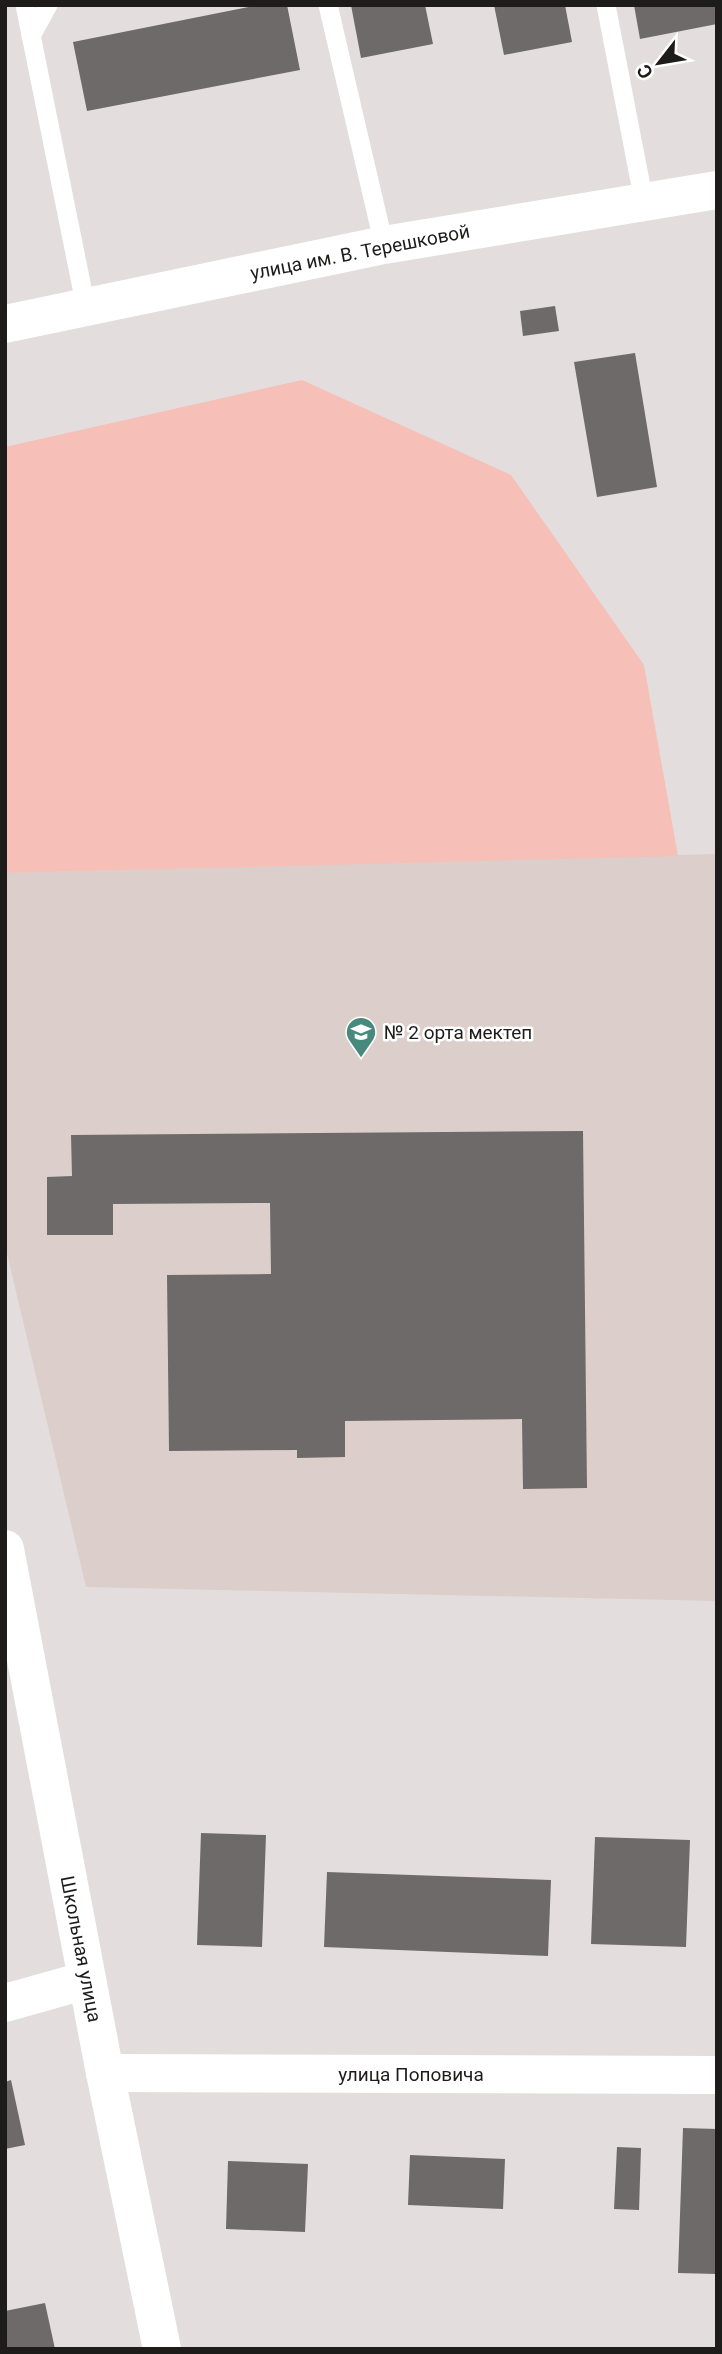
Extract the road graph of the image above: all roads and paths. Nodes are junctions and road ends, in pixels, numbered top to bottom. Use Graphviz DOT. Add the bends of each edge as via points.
graph roads {
  1 [pos="25,5"];
  2 [pos="48,5"];
  3 [pos="328,5"];
  4 [pos="606,5"];
  5 [pos="32,36"];
  6 [pos="717,190"];
  7 [pos="644,202"];
  8 [pos="384,245"];
  9 [pos="86,308"];
  10 [pos="5,324"];
  11 [pos="7,1566"];
  12 [pos="87,1980"];
  13 [pos="5,2003"];
  14 [pos="104,2073"];
  15 [pos="717,2075"];
  16 [pos="162,2349"];
  1 -- 5 [label="lane"];
  2 -- 5 [label="lane"];
  3 -- 8 [label="lane"];
  4 -- 7 [label="lane"];
  5 -- 9 [label="lane"];
  6 -- 7 [label="street, улица им. В. Терешковой"];
  7 -- 8 [label="street, улица им. В. Терешковой"];
  8 -- 9 [label="street, улица им. В. Терешковой"];
  9 -- 10 [label="street, улица им. В. Терешковой"];
  11 -- 12 [label="street, Школьная улица"];
  12 -- 13 [label="street"];
  12 -- 14 [label="street, Школьная улица"];
  14 -- 15 [label="street, улица Поповича"];
  14 -- 16 [label="street, Школьная улица"];
}
